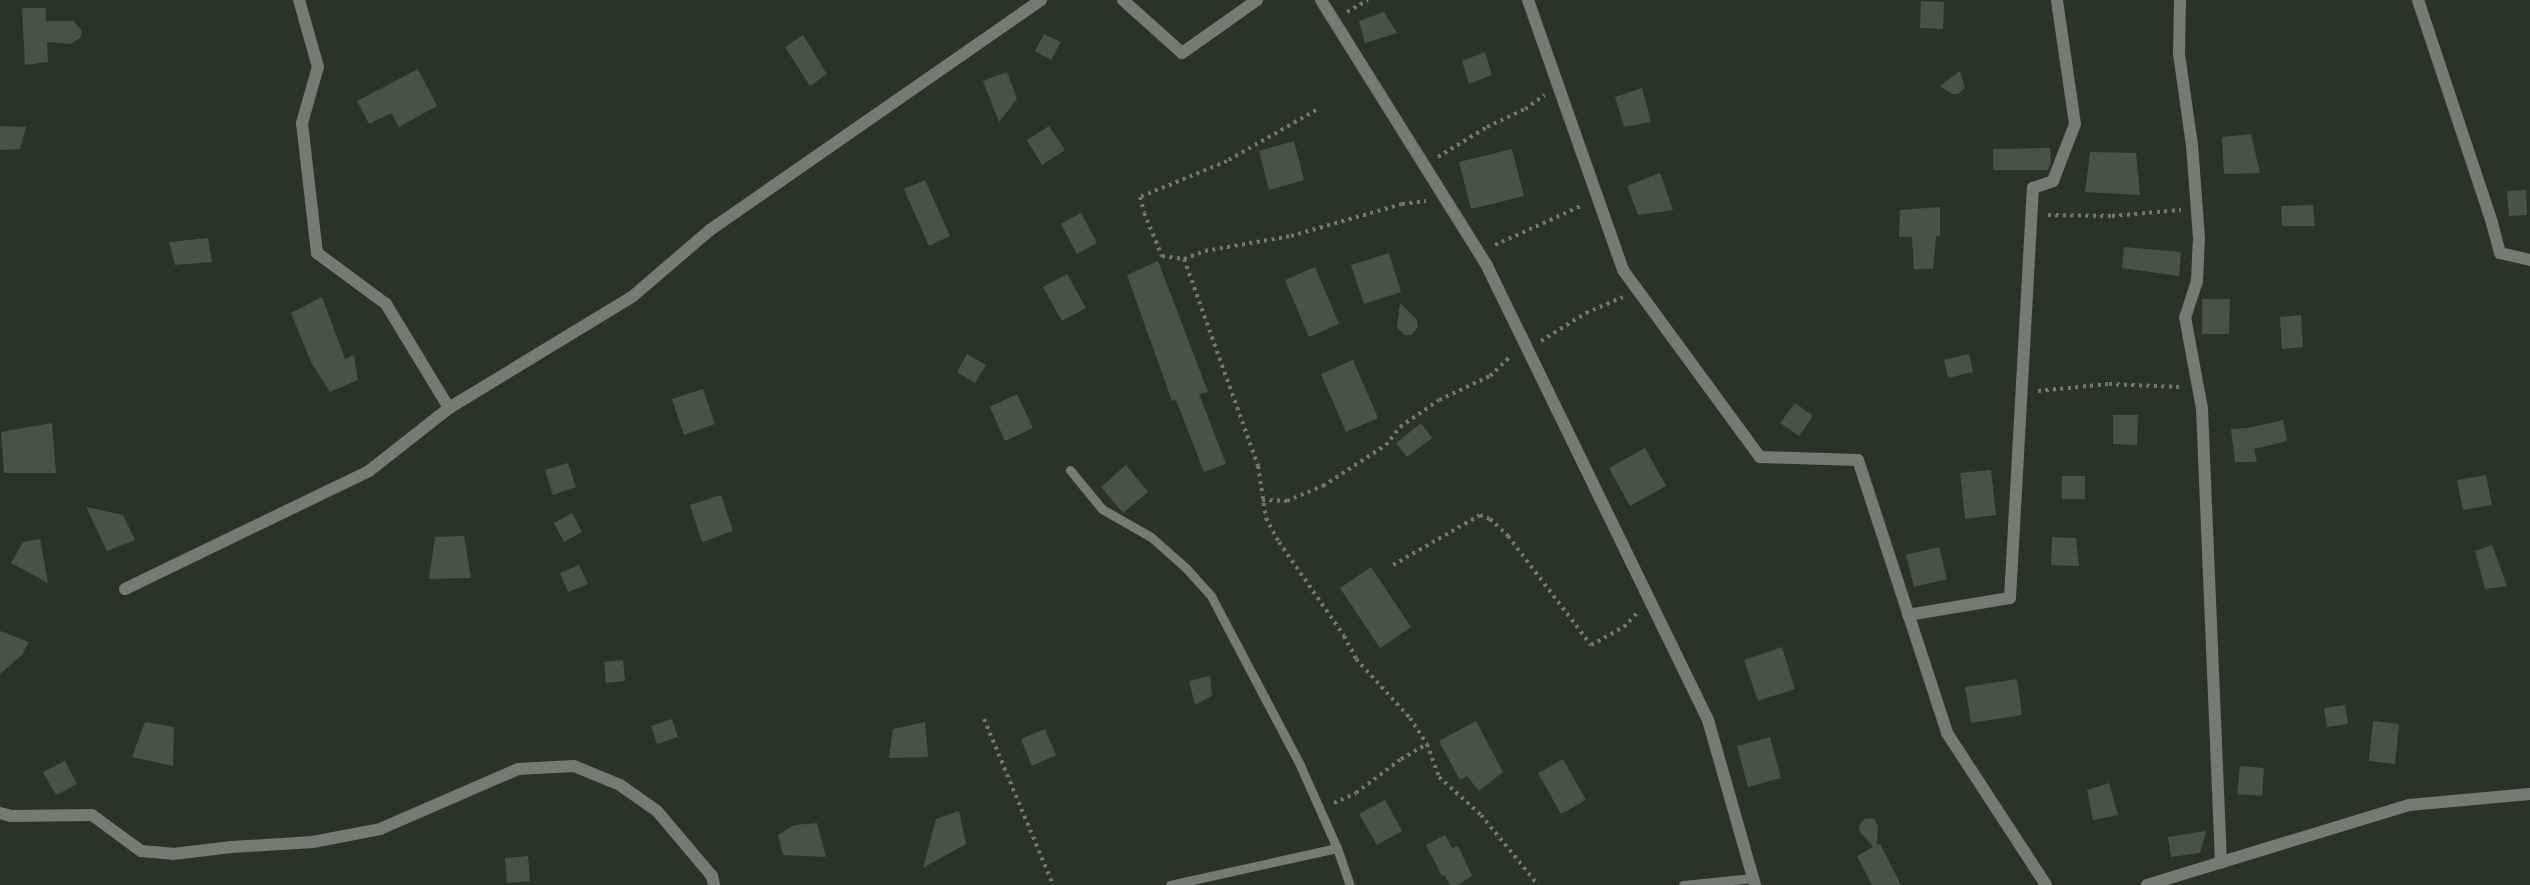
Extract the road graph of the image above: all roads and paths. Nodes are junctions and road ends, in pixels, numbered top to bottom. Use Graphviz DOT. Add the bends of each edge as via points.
graph roads {
  1 [pos="299,0"];
  2 [pos="1041,0"];
  3 [pos="1123,0"];
  4 [pos="1257,0"];
  5 [pos="1321,0"];
  6 [pos="1528,0"];
  7 [pos="2057,0"];
  8 [pos="2180,0"];
  9 [pos="2418,0"];
  10 [pos="1559,86"];
  11 [pos="1316,110"];
  12 [pos="1424,166"];
  13 [pos="1598,198"];
  14 [pos="1445,199"];
  15 [pos="2197,209"];
  16 [pos="2032,215"];
  17 [pos="1478,253"];
  18 [pos="1184,260"];
  19 [pos="2530,260"];
  20 [pos="1638,291"];
  21 [pos="1527,348"];
  22 [pos="2199,389"];
  23 [pos="2022,390"];
  24 [pos="449,408"];
  25 [pos="1070,470"];
  26 [pos="1262,500"];
  27 [pos="1393,565"];
  28 [pos="125,590"];
  29 [pos="1649,599"];
  30 [pos="1908,615"];
  31 [pos="984,719"];
  32 [pos="1427,744"];
  33 [pos="2530,794"];
  34 [pos="0,813"];
  35 [pos="1321,814"];
  36 [pos="1337,848"];
  37 [pos="2221,863"];
  38 [pos="1754,882"];
  39 [pos="714,885"];
  40 [pos="1053,885"];
  41 [pos="1170,885"];
  42 [pos="1350,885"];
  43 [pos="1538,885"];
  44 [pos="1683,885"];
  45 [pos="2046,885"];
  46 [pos="2147,885"];
  1 -- 24 [label="street" via="318,67 302,123 317,253 386,304"];
  2 -- 24 [label="street" via="710,230 633,296"];
  3 -- 4 [label="street" via="1182,52"];
  5 -- 12 [label="street"];
  6 -- 10 [label="street"];
  7 -- 16 [label="street" via="2075,124 2054,181 2033,188"];
  8 -- 15 [label="street" via="2179,54"];
  9 -- 19 [label="street" via="2500,253"];
  10 -- 12 [label="path"];
  10 -- 13 [label="street"];
  11 -- 18 [label="path" via="1227,160 1140,197 1162,256"];
  12 -- 14 [label="street"];
  13 -- 17 [label="path"];
  13 -- 20 [label="street" via="1623,270"];
  14 -- 17 [label="street"];
  14 -- 18 [label="path" via="1402,204 1291,236 1205,251"];
  15 -- 16 [label="path" via="2112,216"];
  15 -- 22 [label="street" via="2196,281 2185,317"];
  16 -- 23 [label="street"];
  17 -- 21 [label="street"];
  18 -- 26 [label="path" via="1258,465"];
  20 -- 21 [label="path" via="1586,314"];
  20 -- 30 [label="street" via="1760,457 1858,460"];
  21 -- 26 [label="path" via="1509,357 1490,376 1439,400 1400,427 1386,445 1323,486 1287,501"];
  21 -- 29 [label="street"];
  22 -- 23 [label="path" via="2109,384"];
  22 -- 37 [label="street"];
  23 -- 30 [label="street" via="2010,598"];
  24 -- 28 [label="street" via="369,471"];
  25 -- 35 [label="lane" via="1102,510 1151,537 1211,596"];
  26 -- 32 [label="path" via="1266,518 1279,542 1356,659 1410,718"];
  27 -- 29 [label="path" via="1480,515 1508,536 1591,645 1624,627"];
  29 -- 38 [label="street" via="1708,720"];
  30 -- 45 [label="street" via="1947,733"];
  31 -- 40 [label="path"];
  32 -- 35 [label="path"];
  32 -- 43 [label="path" via="1439,777 1481,815"];
  33 -- 37 [label="street" via="2409,805"];
  34 -- 39 [label="street" via="92,815 141,851 173,854 313,842 380,829 518,769 574,766 620,785 657,811 712,876"];
  35 -- 36 [label="lane"];
  36 -- 41 [label="lane"];
  36 -- 42 [label="lane"];
  37 -- 46 [label="street"];
  38 -- 44 [label="lane"];
}
